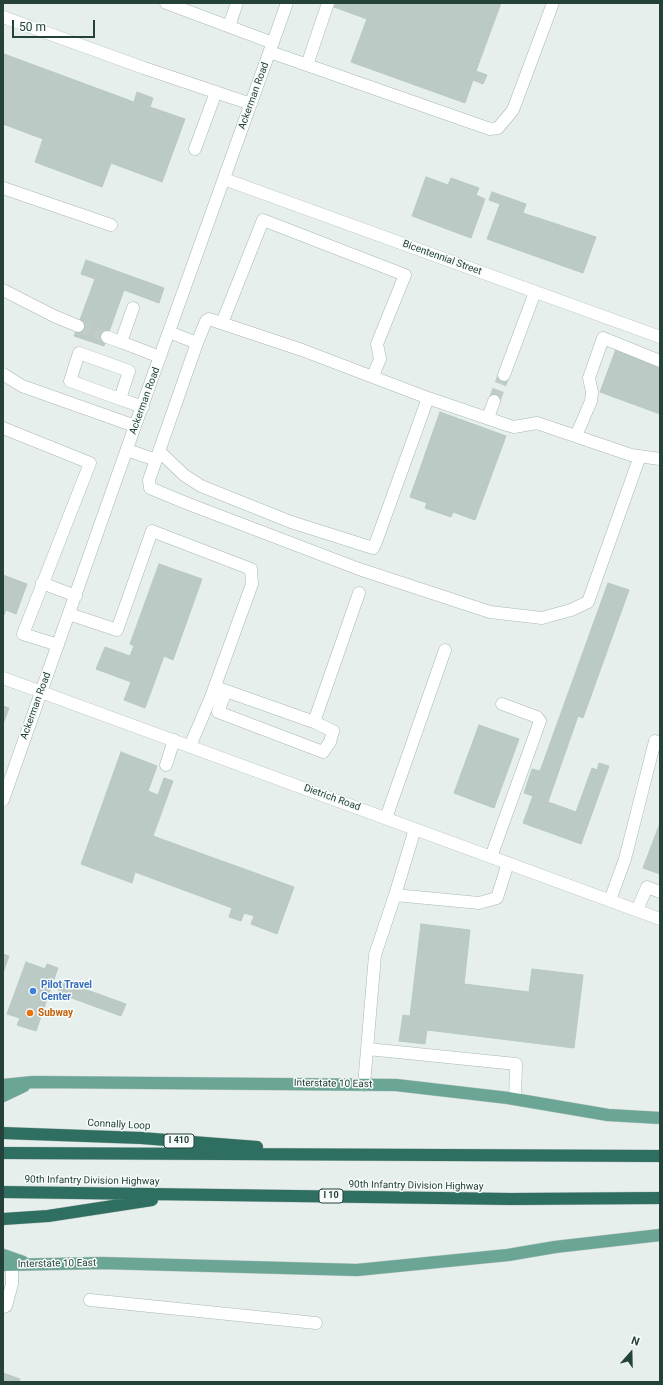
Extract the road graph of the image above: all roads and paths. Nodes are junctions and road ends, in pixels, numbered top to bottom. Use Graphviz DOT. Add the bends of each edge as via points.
graph roads {
  1 [pos="166,3"];
  2 [pos="237,3"];
  3 [pos="287,3"];
  4 [pos="328,3"];
  5 [pos="553,3"];
  6 [pos="3,17"];
  7 [pos="229,26"];
  8 [pos="272,47"];
  9 [pos="307,65"];
  10 [pos="216,92"];
  11 [pos="251,104"];
  12 [pos="195,149"];
  13 [pos="224,179"];
  14 [pos="3,188"];
  15 [pos="111,225"];
  16 [pos="3,290"];
  17 [pos="535,292"];
  18 [pos="133,308"];
  19 [pos="222,323"];
  20 [pos="78,326"];
  21 [pos="169,332"];
  22 [pos="107,337"];
  23 [pos="660,337"];
  24 [pos="121,342"];
  25 [pos="197,343"];
  26 [pos="160,357"];
  27 [pos="660,361"];
  28 [pos="3,374"];
  29 [pos="504,375"];
  30 [pos="373,376"];
  31 [pos="428,398"];
  32 [pos="120,399"];
  33 [pos="494,401"];
  34 [pos="143,407"];
  35 [pos="488,418"];
  36 [pos="135,426"];
  37 [pos="3,428"];
  38 [pos="576,436"];
  39 [pos="127,450"];
  40 [pos="158,456"];
  41 [pos="640,456"];
  42 [pos="660,459"];
  43 [pos="42,583"];
  44 [pos="359,593"];
  45 [pos="76,596"];
  46 [pos="69,614"];
  47 [pos="58,645"];
  48 [pos="445,650"];
  49 [pos="3,678"];
  50 [pos="220,689"];
  51 [pos="42,692"];
  52 [pos="502,704"];
  53 [pos="314,722"];
  54 [pos="174,740"];
  55 [pos="655,742"];
  56 [pos="190,746"];
  57 [pos="166,765"];
  58 [pos="7,776"];
  59 [pos="3,800"];
  60 [pos="386,818"];
  61 [pos="415,828"];
  62 [pos="491,857"];
  63 [pos="508,863"];
  64 [pos="660,892"];
  65 [pos="395,895"];
  66 [pos="610,900"];
  67 [pos="637,910"];
  68 [pos="660,919"];
  69 [pos="368,1049"];
  70 [pos="33,1082"];
  71 [pos="3,1085"];
  72 [pos="364,1085"];
  73 [pos="3,1096"];
  74 [pos="514,1099"];
  75 [pos="660,1118"];
  76 [pos="3,1133"];
  77 [pos="660,1149"];
  78 [pos="3,1153"];
  79 [pos="354,1155"];
  80 [pos="501,1156"];
  81 [pos="660,1156"];
  82 [pos="3,1192"];
  83 [pos="186,1195"];
  84 [pos="660,1198"];
  85 [pos="3,1219"];
  86 [pos="660,1235"];
  87 [pos="3,1255"];
  88 [pos="8,1265"];
  89 [pos="32,1265"];
  90 [pos="90,1300"];
  91 [pos="3,1307"];
  92 [pos="316,1323"];
  1 -- 7 [label="street"];
  2 -- 7 [label="street"];
  3 -- 8 [label="street, Ackerman Road"];
  4 -- 9 [label="street"];
  5 -- 9 [label="street" via="514,110 498,128 490,129"];
  6 -- 10 [label="street"];
  7 -- 8 [label="street"];
  8 -- 9 [label="street"];
  8 -- 11 [label="street, Ackerman Road"];
  10 -- 11 [label="street"];
  10 -- 12 [label="street"];
  11 -- 13 [label="street, Ackerman Road"];
  13 -- 17 [label="street, Bicentennial Street"];
  13 -- 21 [label="street, Ackerman Road"];
  14 -- 15 [label="street"];
  16 -- 20 [label="street"];
  17 -- 23 [label="street, Bicentennial Street"];
  17 -- 29 [label="street"];
  18 -- 24 [label="street"];
  19 -- 25 [label="street" via="212,319 206,322"];
  19 -- 30 [label="street"];
  19 -- 30 [label="street" via="263,220 405,275 377,344 380,359"];
  21 -- 25 [label="street"];
  21 -- 26 [label="street, Ackerman Road"];
  22 -- 24 [label="street"];
  24 -- 26 [label="street"];
  25 -- 40 [label="street"];
  26 -- 34 [label="street, Ackerman Road"];
  27 -- 38 [label="street" via="603,338 589,378 592,392 590,401"];
  28 -- 36 [label="street" via="22,386"];
  30 -- 31 [label="street"];
  31 -- 35 [label="street"];
  31 -- 40 [label="street" via="372,548 291,522 201,486"];
  32 -- 32 [label="street" via="70,381 79,353 129,371"];
  32 -- 34 [label="street"];
  33 -- 35 [label="street"];
  34 -- 36 [label="street, Ackerman Road"];
  35 -- 38 [label="street" via="514,427 538,424"];
  36 -- 39 [label="street, Ackerman Road"];
  37 -- 43 [label="street" via="90,463"];
  38 -- 41 [label="street"];
  39 -- 40 [label="street"];
  39 -- 45 [label="street, Ackerman Road"];
  40 -- 41 [label="street" via="149,480 150,488 166,496 359,569 490,612 542,618 588,602"];
  41 -- 42 [label="street"];
  43 -- 45 [label="street"];
  43 -- 47 [label="street" via="23,634"];
  44 -- 53 [label="street"];
  45 -- 46 [label="street, Ackerman Road"];
  46 -- 47 [label="street, Ackerman Road"];
  46 -- 50 [label="street" via="117,630 152,531 251,569 252,584"];
  47 -- 51 [label="street, Ackerman Road"];
  48 -- 60 [label="street"];
  49 -- 51 [label="street, Dietrich Road"];
  50 -- 53 [label="street"];
  50 -- 53 [label="street" via="218,712 323,752 330,742 333,731"];
  50 -- 56 [label="street"];
  51 -- 54 [label="street, Dietrich Road"];
  51 -- 58 [label="street, Ackerman Road"];
  52 -- 62 [label="street" via="537,716 540,721"];
  54 -- 56 [label="street, Dietrich Road"];
  54 -- 57 [label="street"];
  55 -- 66 [label="street" via="624,859"];
  56 -- 60 [label="street, Dietrich Road"];
  58 -- 59 [label="street, Ackerman Road"];
  60 -- 61 [label="street, Dietrich Road"];
  61 -- 62 [label="street, Dietrich Road"];
  61 -- 65 [label="street"];
  62 -- 63 [label="street, Dietrich Road"];
  63 -- 65 [label="street" via="497,898 479,903"];
  63 -- 66 [label="street, Dietrich Road"];
  64 -- 67 [label="street" via="647,887"];
  65 -- 69 [label="street" via="375,955"];
  66 -- 67 [label="street, Dietrich Road"];
  67 -- 68 [label="street, Dietrich Road"];
  69 -- 72 [label="street"];
  69 -- 74 [label="street" via="516,1064"];
  70 -- 71 [label="main road, Interstate 10 East"];
  70 -- 72 [label="main road, Interstate 10 East"];
  70 -- 73 [label="main road"];
  72 -- 74 [label="main road, Interstate 10 East" via="396,1085"];
  74 -- 75 [label="main road, Interstate 10 East" via="608,1115"];
  76 -- 79 [label="highway, Connally Loop / I 410" via="141,1138"];
  77 -- 80 [label="highway"];
  78 -- 79 [label="highway"];
  79 -- 80 [label="highway"];
  80 -- 81 [label="highway"];
  82 -- 83 [label="highway, 90th Infantry Division Highway / I 10"];
  83 -- 84 [label="highway, 90th Infantry Division Highway / I 10"];
  83 -- 85 [label="highway" via="48,1216"];
  86 -- 89 [label="main road, Interstate 10 East" via="508,1255 357,1270 102,1263"];
  87 -- 89 [label="main road"];
  88 -- 89 [label="main road, Interstate 10 East"];
  88 -- 91 [label="street" via="12,1284 6,1306"];
  90 -- 92 [label="street"];
}
